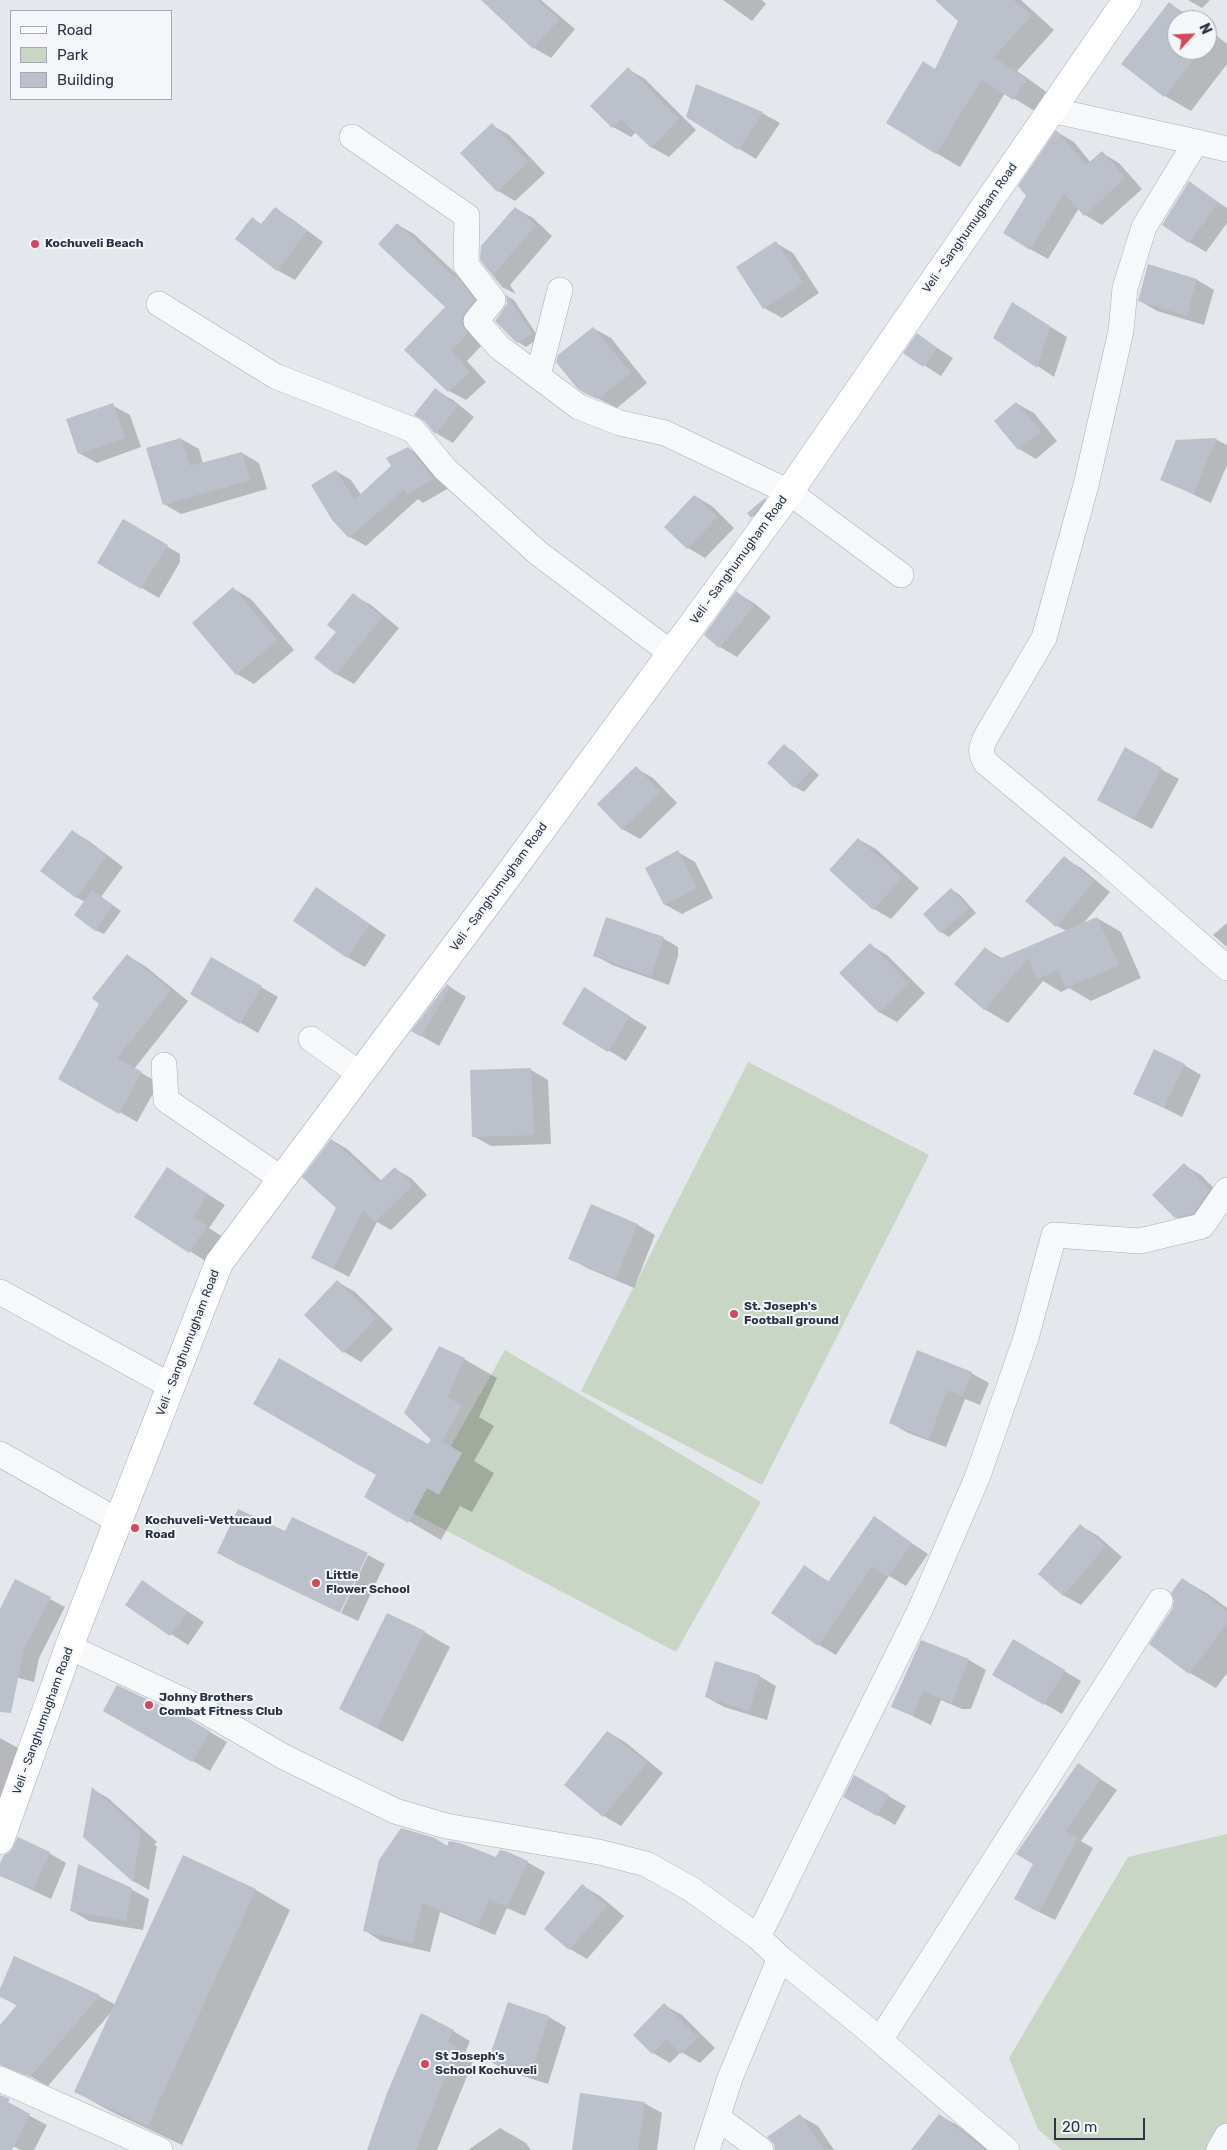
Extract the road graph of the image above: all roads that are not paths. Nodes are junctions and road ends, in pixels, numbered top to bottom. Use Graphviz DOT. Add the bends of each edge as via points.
graph roads {
  1 [pos="1127,0"];
  2 [pos="1051,110"];
  3 [pos="352,137"];
  4 [pos="1196,142"];
  5 [pos="1227,149"];
  6 [pos="560,290"];
  7 [pos="159,304"];
  8 [pos="538,376"];
  9 [pos="789,492"];
  10 [pos="901,574"];
  11 [pos="671,653"];
  12 [pos="1227,968"];
  13 [pos="311,1039"];
  14 [pos="164,1065"];
  15 [pos="360,1074"];
  16 [pos="282,1179"];
  17 [pos="1227,1190"];
  18 [pos="0,1292"];
  19 [pos="171,1386"];
  20 [pos="0,1454"];
  21 [pos="118,1521"];
  22 [pos="1160,1601"];
  23 [pos="69,1647"];
  24 [pos="0,1840"];
  25 [pos="758,1937"];
  26 [pos="780,1958"];
  27 [pos="880,2040"];
  28 [pos="0,2079"];
  29 [pos="718,2118"];
  30 [pos="1227,2136"];
  31 [pos="160,2150"];
  32 [pos="707,2150"];
  33 [pos="761,2150"];
  34 [pos="1007,2150"];
  35 [pos="1219,2150"];
  1 -- 2 [label="main road, Veli - Sanghumugham Road"];
  2 -- 4 [label="street"];
  2 -- 9 [label="main road, Veli - Sanghumugham Road"];
  3 -- 8 [label="street" via="467,216 466,265 493,300 476,321 498,347"];
  4 -- 5 [label="street"];
  4 -- 12 [label="street" via="1144,227 1125,288 1121,331 1086,485 1044,638 981,746 981,754 986,763"];
  6 -- 8 [label="street"];
  7 -- 11 [label="street" via="274,376 412,430 445,469 538,553"];
  8 -- 9 [label="street" via="580,407 620,423 665,433"];
  9 -- 10 [label="street"];
  9 -- 11 [label="main road, Veli - Sanghumugham Road"];
  11 -- 15 [label="main road, Veli - Sanghumugham Road"];
  13 -- 15 [label="street"];
  14 -- 16 [label="street" via="166,1100"];
  15 -- 16 [label="main road, Veli - Sanghumugham Road"];
  16 -- 19 [label="main road, Veli - Sanghumugham Road" via="219,1263"];
  17 -- 25 [label="street" via="1202,1226 1140,1241 1054,1235 1026,1338 977,1478 920,1610"];
  18 -- 19 [label="street"];
  19 -- 21 [label="main road, Veli - Sanghumugham Road"];
  20 -- 21 [label="street"];
  21 -- 23 [label="main road, Veli - Sanghumugham Road"];
  22 -- 27 [label="street"];
  23 -- 24 [label="main road, Veli - Sanghumugham Road"];
  23 -- 25 [label="street" via="198,1707 284,1757 395,1811 446,1826 599,1852 646,1864 691,1889"];
  25 -- 26 [label="street"];
  26 -- 27 [label="street"];
  26 -- 29 [label="street" via="730,2078"];
  27 -- 34 [label="street"];
  28 -- 31 [label="street"];
  29 -- 32 [label="street"];
  29 -- 33 [label="street"];
  30 -- 35 [label="street"];
}
